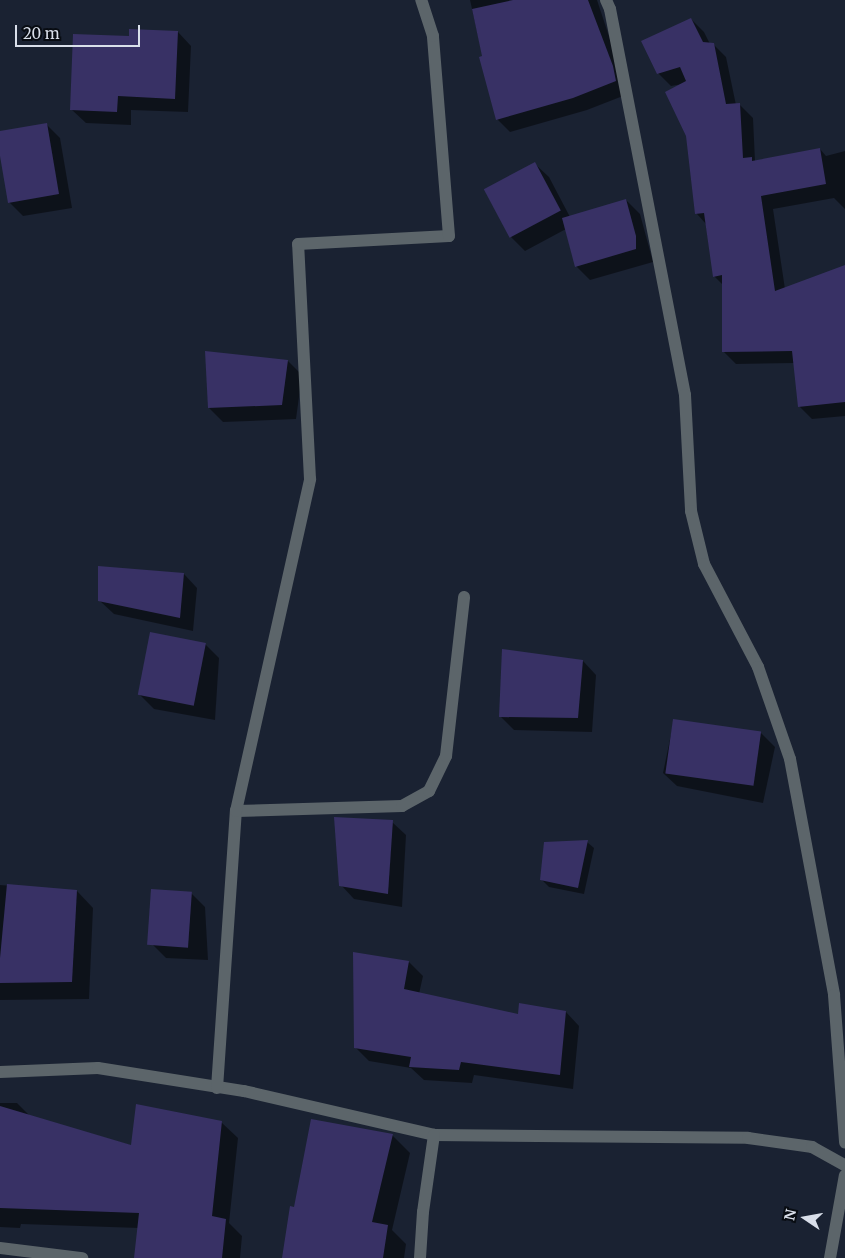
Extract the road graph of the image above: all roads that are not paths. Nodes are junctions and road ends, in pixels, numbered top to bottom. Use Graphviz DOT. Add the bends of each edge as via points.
graph roads {
  1 [pos="421,0"];
  2 [pos="606,0"];
  3 [pos="464,597"];
  4 [pos="236,811"];
  5 [pos="0,1072"];
  6 [pos="217,1088"];
  7 [pos="434,1134"];
  8 [pos="845,1143"];
  9 [pos="845,1165"];
  10 [pos="845,1175"];
  11 [pos="0,1248"];
  12 [pos="82,1258"];
  13 [pos="420,1258"];
  14 [pos="830,1258"];
  1 -- 4 [label="street" via="432,36 449,236 298,244 310,479"];
  2 -- 8 [label="street" via="685,395 691,511 704,564 758,667 790,759 834,995"];
  3 -- 4 [label="street" via="446,756 429,791 402,806"];
  4 -- 6 [label="street"];
  5 -- 6 [label="street" via="98,1068"];
  6 -- 7 [label="street" via="244,1091"];
  7 -- 9 [label="street" via="748,1138 812,1147"];
  7 -- 13 [label="street"];
  10 -- 14 [label="street"];
  11 -- 12 [label="street"];
}
